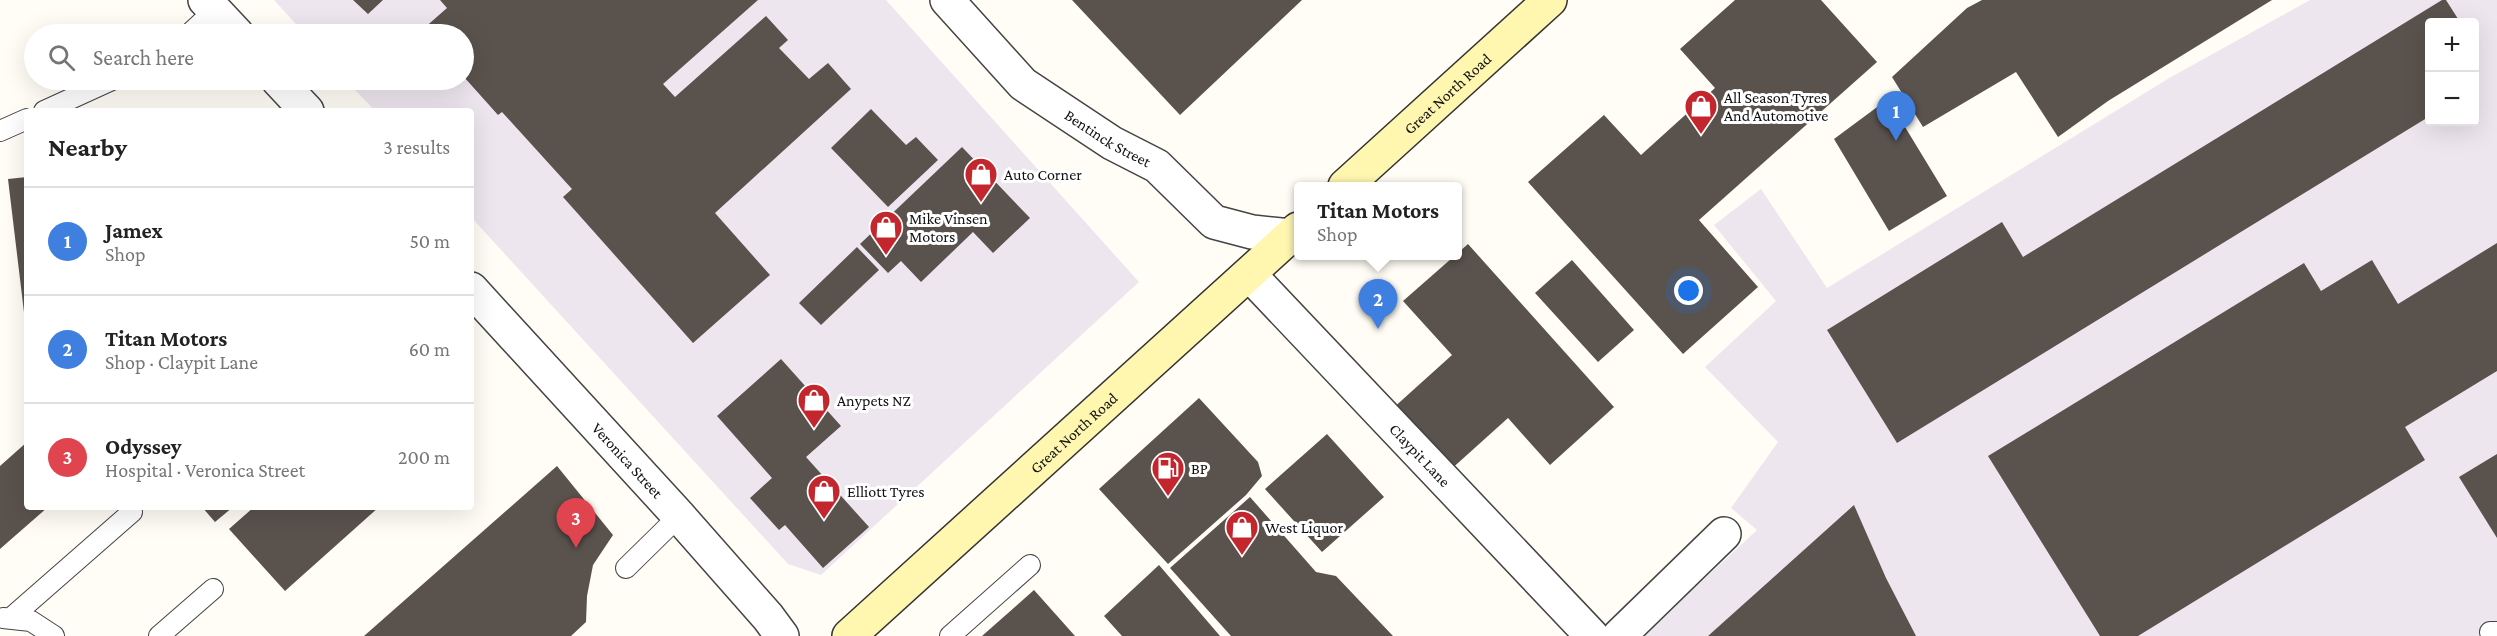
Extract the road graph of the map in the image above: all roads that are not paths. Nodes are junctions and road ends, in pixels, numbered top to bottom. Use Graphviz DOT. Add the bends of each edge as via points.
graph roads {
  1 [pos="946,0"];
  2 [pos="1550,0"];
  3 [pos="210,5"];
  4 [pos="196,24"];
  5 [pos="228,24"];
  6 [pos="90,90"];
  7 [pos="287,90"];
  8 [pos="51,108"];
  9 [pos="304,108"];
  10 [pos="24,120"];
  11 [pos="0,131"];
  12 [pos="1349,182"];
  13 [pos="1294,233"];
  14 [pos="1294,234"];
  15 [pos="1249,274"];
  16 [pos="474,292"];
  17 [pos="132,512"];
  18 [pos="679,516"];
  19 [pos="1724,534"];
  20 [pos="1030,565"];
  21 [pos="626,568"];
  22 [pos="213,589"];
  23 [pos="6,618"];
  24 [pos="54,636"];
  25 [pos="159,636"];
  26 [pos="782,636"];
  27 [pos="849,636"];
  28 [pos="950,636"];
  29 [pos="1592,636"];
  30 [pos="1619,636"];
  1 -- 13 [label="street, Bentinck Street" via="1023,84 1112,143 1157,166 1214,222 1252,232"];
  2 -- 12 [label="main road, Great North Road"];
  3 -- 4 [label="lane"];
  3 -- 5 [label="street"];
  6 -- 8 [label="lane"];
  7 -- 9 [label="street"];
  10 -- 11 [label="lane"];
  14 -- 15 [label="main road, Great North Road"];
  15 -- 27 [label="main road, Great North Road"];
  15 -- 29 [label="street, Claypit Lane"];
  16 -- 18 [label="street, Veronica Street"];
  17 -- 23 [label="lane"];
  18 -- 21 [label="lane"];
  18 -- 26 [label="street, Veronica Street"];
  19 -- 30 [label="street"];
  20 -- 28 [label="lane"];
  22 -- 25 [label="lane"];
  23 -- 24 [label="lane" via="31,621"];
}
